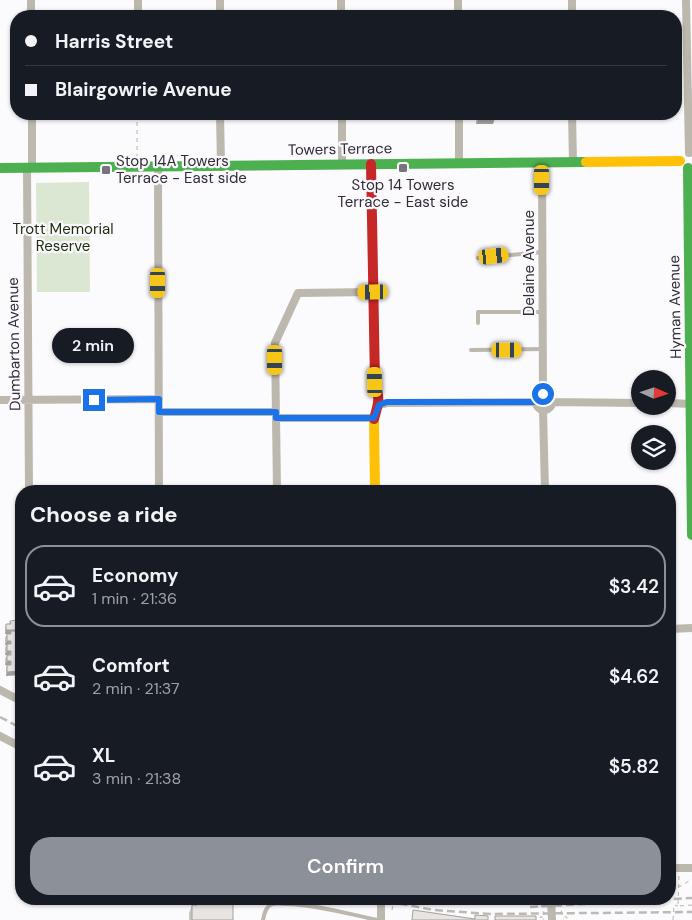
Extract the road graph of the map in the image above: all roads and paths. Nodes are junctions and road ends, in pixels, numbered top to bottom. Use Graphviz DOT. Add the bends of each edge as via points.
graph roads {
  1 [pos="686,0"];
  2 [pos="32,120"];
  3 [pos="137,120"];
  4 [pos="220,120"];
  5 [pos="342,120"];
  6 [pos="459,120"];
  7 [pos="572,120"];
  8 [pos="690,154"];
  9 [pos="680,160"];
  10 [pos="542,162"];
  11 [pos="573,162"];
  12 [pos="459,163"];
  13 [pos="342,164"];
  14 [pos="371,164"];
  15 [pos="137,166"];
  16 [pos="158,166"];
  17 [pos="221,166"];
  18 [pos="29,167"];
  19 [pos="690,167"];
  20 [pos="0,168"];
  21 [pos="543,252"];
  22 [pos="478,258"];
  23 [pos="373,292"];
  24 [pos="543,312"];
  25 [pos="478,322"];
  26 [pos="543,349"];
  27 [pos="471,350"];
  28 [pos="543,394"];
  29 [pos="159,399"];
  30 [pos="0,400"];
  31 [pos="29,400"];
  32 [pos="536,402"];
  33 [pos="551,402"];
  34 [pos="631,403"];
  35 [pos="676,404"];
  36 [pos="691,404"];
  37 [pos="379,405"];
  38 [pos="543,410"];
  39 [pos="159,412"];
  40 [pos="276,415"];
  41 [pos="374,418"];
  42 [pos="691,446"];
  43 [pos="29,485"];
  44 [pos="159,485"];
  45 [pos="277,485"];
  46 [pos="375,485"];
  47 [pos="545,485"];
  48 [pos="692,535"];
  49 [pos="676,628"];
  50 [pos="692,628"];
  51 [pos="0,690"];
  52 [pos="15,698"];
  53 [pos="0,736"];
  54 [pos="15,744"];
  55 [pos="679,868"];
  56 [pos="692,868"];
  57 [pos="692,879"];
  58 [pos="676,887"];
  59 [pos="679,887"];
  60 [pos="270,905"];
  61 [pos="302,905"];
  62 [pos="380,905"];
  63 [pos="393,905"];
  64 [pos="541,905"];
  65 [pos="551,905"];
  66 [pos="560,905"];
  67 [pos="692,905"];
  68 [pos="678,906"];
  69 [pos="392,910"];
  70 [pos="563,919"];
  71 [pos="263,920"];
  72 [pos="379,920"];
  73 [pos="545,920"];
  74 [pos="552,920"];
  75 [pos="673,920"];
  1 -- 8 [label="street"];
  2 -- 18 [label="street, Dumbarton Avenue"];
  3 -- 15 [label="path"];
  4 -- 17 [label="street"];
  5 -- 13 [label="street"];
  6 -- 12 [label="street"];
  7 -- 11 [label="street"];
  8 -- 9 [label="street"];
  9 -- 11 [label="street, Towers Terrace"];
  9 -- 19 [label="street" via="683,167"];
  10 -- 11 [label="street, Towers Terrace"];
  10 -- 12 [label="street, Towers Terrace"];
  10 -- 21 [label="street, Delaine Avenue"];
  12 -- 14 [label="street, Towers Terrace"];
  13 -- 14 [label="street, Towers Terrace"];
  13 -- 17 [label="street, Towers Terrace"];
  14 -- 23 [label="street"];
  15 -- 16 [label="street, Towers Terrace"];
  15 -- 18 [label="street, Towers Terrace"];
  16 -- 17 [label="street, Towers Terrace"];
  16 -- 29 [label="street"];
  18 -- 20 [label="street, Towers Terrace"];
  18 -- 31 [label="street, Dumbarton Avenue"];
  19 -- 36 [label="street, Hyman Avenue"];
  21 -- 22 [label="lane"];
  21 -- 24 [label="street, Delaine Avenue"];
  23 -- 37 [label="street" via="375,382"];
  23 -- 40 [label="street" via="298,293 275,343"];
  24 -- 25 [label="lane" via="478,312"];
  24 -- 26 [label="street, Delaine Avenue"];
  26 -- 27 [label="lane"];
  26 -- 28 [label="street, Delaine Avenue"];
  28 -- 32 [label="street"];
  28 -- 33 [label="street"];
  29 -- 31 [label="street"];
  29 -- 39 [label="street"];
  30 -- 31 [label="street"];
  31 -- 43 [label="street, Dumbarton Avenue"];
  32 -- 37 [label="street" via="387,402"];
  32 -- 38 [label="street"];
  33 -- 34 [label="street"];
  33 -- 38 [label="street"];
  35 -- 36 [label="street"];
  36 -- 42 [label="street, Hyman Avenue"];
  37 -- 41 [label="street"];
  38 -- 47 [label="street"];
  39 -- 40 [label="street"];
  39 -- 44 [label="street"];
  40 -- 41 [label="street"];
  40 -- 45 [label="street"];
  41 -- 46 [label="street"];
  42 -- 48 [label="street, Hyman Avenue"];
  49 -- 50 [label="street"];
  51 -- 52 [label="street"];
  53 -- 54 [label="street"];
  55 -- 56 [label="street"];
  55 -- 59 [label="path"];
  57 -- 59 [label="path"];
  58 -- 59 [label="path"];
  59 -- 68 [label="path"];
  60 -- 71 [label="lane"];
  61 -- 72 [label="lane"];
  62 -- 72 [label="street"];
  63 -- 69 [label="path"];
  64 -- 73 [label="path" via="544,917 540,919"];
  65 -- 74 [label="street"];
  66 -- 70 [label="path" via="563,917 567,917"];
  67 -- 68 [label="path"];
  68 -- 75 [label="path" via="674,905"];
}
